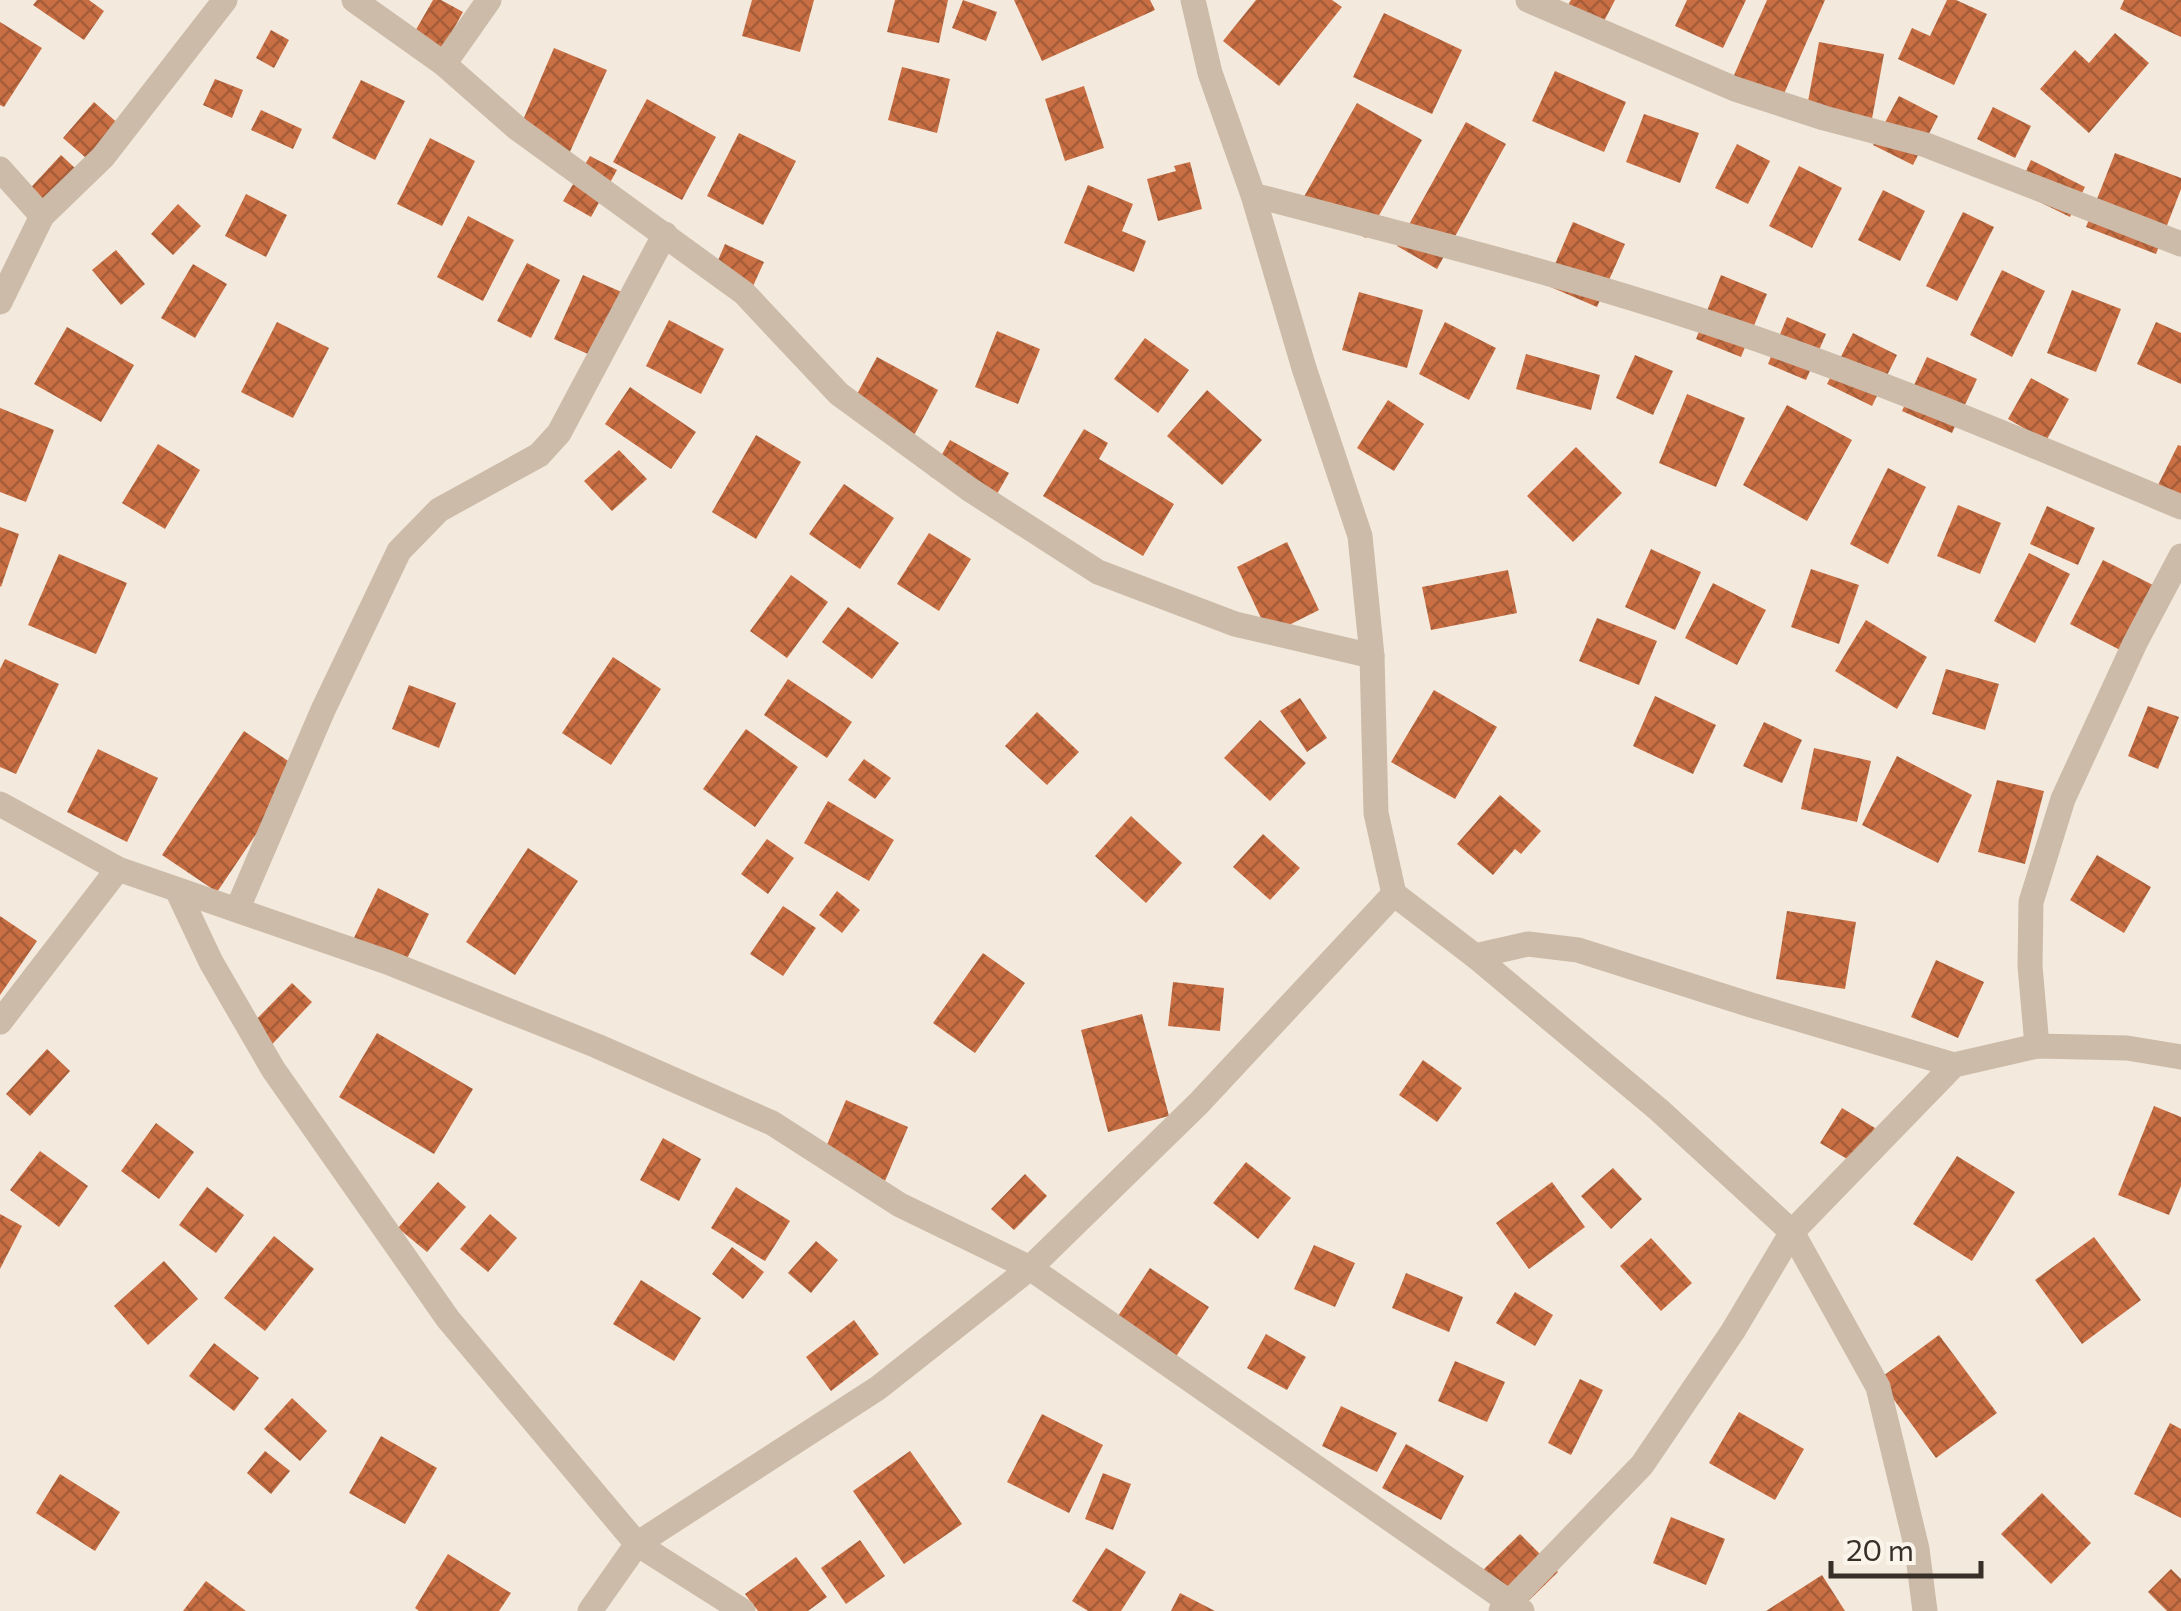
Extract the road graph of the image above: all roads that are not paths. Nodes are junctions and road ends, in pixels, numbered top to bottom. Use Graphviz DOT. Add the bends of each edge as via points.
graph roads {
  1 [pos="226,0"];
  2 [pos="354,0"];
  3 [pos="489,0"];
  4 [pos="1193,0"];
  5 [pos="1528,0"];
  6 [pos="444,64"];
  7 [pos="0,170"];
  8 [pos="1254,195"];
  9 [pos="42,216"];
  10 [pos="664,234"];
  11 [pos="2181,244"];
  12 [pos="0,302"];
  13 [pos="2181,507"];
  14 [pos="2181,556"];
  15 [pos="1372,656"];
  16 [pos="0,804"];
  17 [pos="118,869"];
  18 [pos="178,892"];
  19 [pos="1394,894"];
  20 [pos="237,910"];
  21 [pos="1475,956"];
  22 [pos="0,1022"];
  23 [pos="2037,1046"];
  24 [pos="2181,1057"];
  25 [pos="1954,1065"];
  26 [pos="1792,1232"];
  27 [pos="1030,1268"];
  28 [pos="638,1544"];
  29 [pos="1511,1608"];
  30 [pos="590,1611"];
  31 [pos="743,1611"];
  32 [pos="1925,1611"];
  1 -- 9 [label="street" via="103,157"];
  2 -- 6 [label="street"];
  3 -- 6 [label="street"];
  4 -- 8 [label="street" via="1210,73"];
  5 -- 11 [label="street" via="1735,89 1926,145"];
  6 -- 10 [label="street" via="518,129"];
  7 -- 9 [label="street"];
  8 -- 13 [label="street" via="1686,315"];
  8 -- 15 [label="street" via="1360,536"];
  9 -- 12 [label="street"];
  10 -- 15 [label="street" via="744,292 839,394 1098,572 1235,624"];
  10 -- 20 [label="street" via="559,433 538,454 439,510 399,551"];
  14 -- 23 [label="street" via="2063,799 2030,902"];
  15 -- 19 [label="street" via="1376,813"];
  16 -- 17 [label="street"];
  17 -- 18 [label="street"];
  17 -- 22 [label="street"];
  18 -- 20 [label="street"];
  18 -- 28 [label="street" via="273,1070 437,1304"];
  19 -- 21 [label="street"];
  19 -- 27 [label="street" via="1199,1103"];
  20 -- 27 [label="street" via="475,997 772,1123 900,1205"];
  21 -- 25 [label="street" via="1528,944 1578,950"];
  21 -- 26 [label="street"];
  23 -- 24 [label="street"];
  23 -- 25 [label="street"];
  25 -- 26 [label="street"];
  26 -- 29 [label="street" via="1642,1465"];
  26 -- 32 [label="street" via="1878,1387"];
  27 -- 28 [label="street" via="878,1388"];
  27 -- 29 [label="street"];
  28 -- 30 [label="street"];
  28 -- 31 [label="street"];
}
